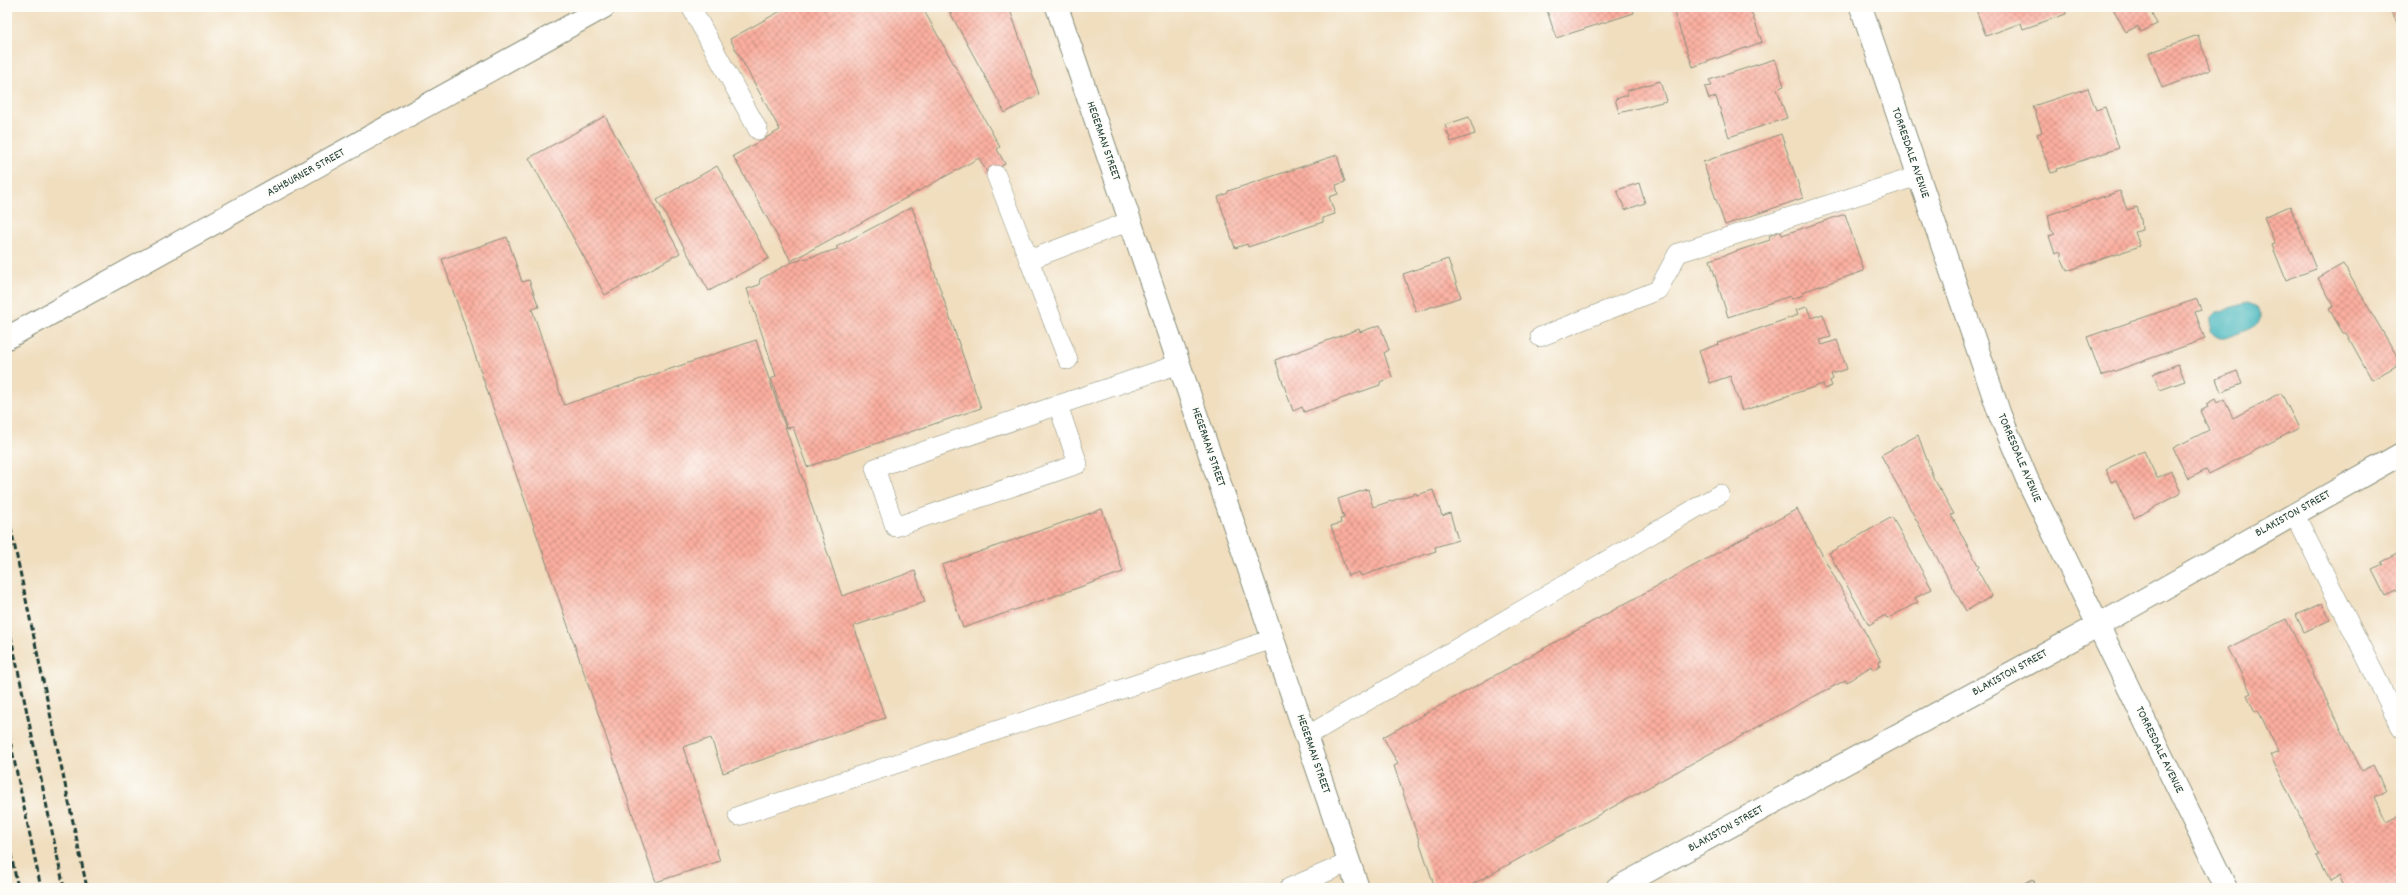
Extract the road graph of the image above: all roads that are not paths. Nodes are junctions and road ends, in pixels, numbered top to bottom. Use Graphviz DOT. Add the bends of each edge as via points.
graph roads {
  1 [pos="604,7"];
  2 [pos="691,7"];
  3 [pos="1057,7"];
  4 [pos="1861,7"];
  5 [pos="758,130"];
  6 [pos="996,175"];
  7 [pos="1918,176"];
  8 [pos="1130,220"];
  9 [pos="1030,260"];
  10 [pos="1540,337"];
  11 [pos="7,338"];
  12 [pos="1068,360"];
  13 [pos="1179,364"];
  14 [pos="1058,406"];
  15 [pos="2401,454"];
  16 [pos="1720,494"];
  17 [pos="2294,513"];
  18 [pos="2099,625"];
  19 [pos="1274,639"];
  20 [pos="2401,727"];
  21 [pos="1307,736"];
  22 [pos="738,816"];
  23 [pos="1350,862"];
  24 [pos="1289,888"];
  25 [pos="1358,888"];
  26 [pos="1617,888"];
  27 [pos="2226,888"];
  1 -- 11 [label="street, ASHBURNER STREET"];
  2 -- 5 [label="lane"];
  3 -- 8 [label="street, HEGERMAN STREET"];
  4 -- 7 [label="street, TORRESDALE AVENUE"];
  6 -- 9 [label="lane"];
  7 -- 10 [label="lane" via="1678,253 1658,290"];
  7 -- 18 [label="street, TORRESDALE AVENUE" via="2009,436 2027,479"];
  8 -- 9 [label="lane"];
  8 -- 13 [label="street, HEGERMAN STREET"];
  9 -- 12 [label="lane"];
  13 -- 14 [label="lane"];
  13 -- 19 [label="street, HEGERMAN STREET"];
  14 -- 14 [label="lane" via="1078,464 895,527 875,468"];
  15 -- 17 [label="street, BLAKISTON STREET"];
  16 -- 21 [label="lane"];
  17 -- 18 [label="street, BLAKISTON STREET"];
  17 -- 20 [label="lane"];
  18 -- 26 [label="street, BLAKISTON STREET"];
  18 -- 27 [label="street, TORRESDALE AVENUE"];
  19 -- 21 [label="street, HEGERMAN STREET"];
  19 -- 22 [label="lane"];
  21 -- 23 [label="street, HEGERMAN STREET"];
  23 -- 24 [label="lane"];
  23 -- 25 [label="street, HEGERMAN STREET"];
}
